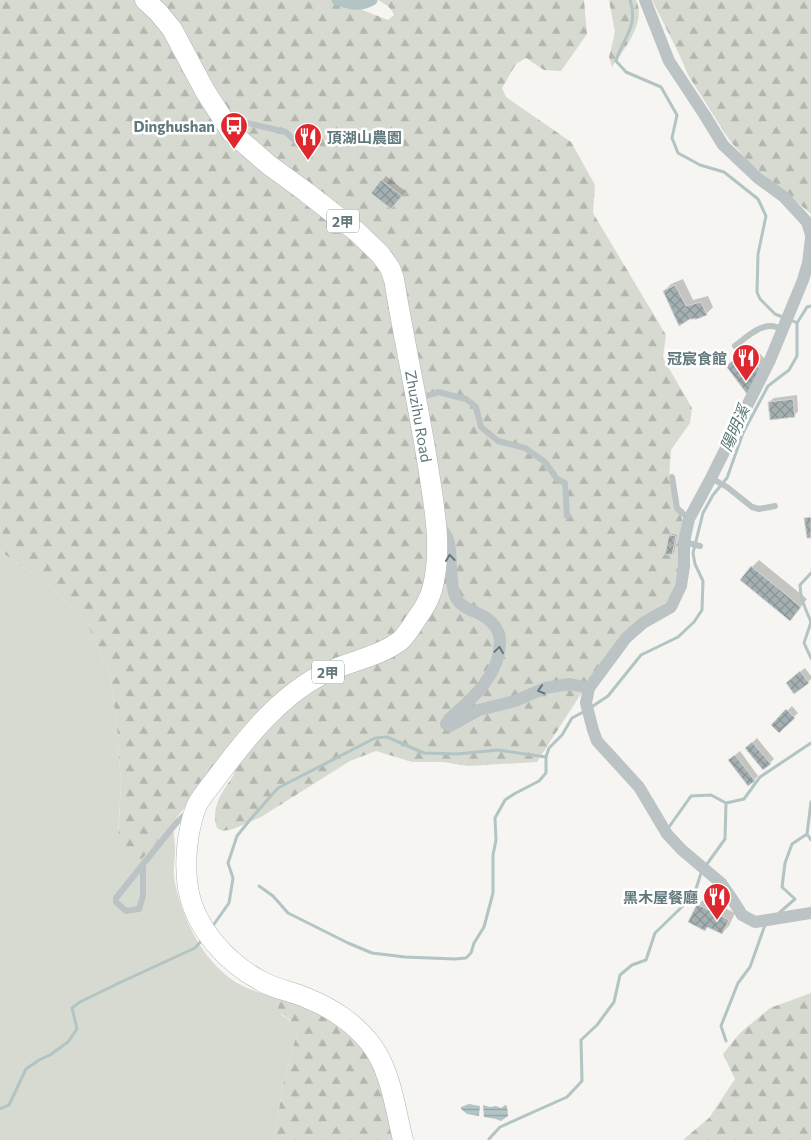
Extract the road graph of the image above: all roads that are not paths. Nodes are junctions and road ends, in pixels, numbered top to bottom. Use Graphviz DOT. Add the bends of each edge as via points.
graph roads {
  1 [pos="145,0"];
  2 [pos="645,0"];
  3 [pos="221,118"];
  4 [pos="299,145"];
  5 [pos="811,237"];
  6 [pos="786,322"];
  7 [pos="735,346"];
  8 [pos="417,399"];
  9 [pos="672,477"];
  10 [pos="714,480"];
  11 [pos="775,506"];
  12 [pos="567,516"];
  13 [pos="689,518"];
  14 [pos="436,524"];
  15 [pos="684,542"];
  16 [pos="700,546"];
  17 [pos="589,688"];
  18 [pos="195,812"];
  19 [pos="143,865"];
  20 [pos="811,913"];
  21 [pos="403,1140"];
  1 -- 3 [label="main road, Zhuzihu Road / 2甲" via="172,29"];
  2 -- 5 [label="street" via="669,61 722,145 784,197 807,222"];
  3 -- 4 [label="lane" via="286,132"];
  3 -- 8 [label="main road, Zhuzihu Road / 2甲" via="249,149 356,231 390,268"];
  5 -- 6 [label="street" via="808,263"];
  6 -- 7 [label="lane" via="778,327 760,327"];
  6 -- 10 [label="street"];
  8 -- 12 [label="lane" via="438,392 466,399 476,407 481,428 498,441 525,448 545,462 557,479 565,483"];
  8 -- 14 [label="main road, Zhuzihu Road / 2甲"];
  9 -- 13 [label="lane" via="677,508"];
  10 -- 11 [label="lane" via="752,507"];
  10 -- 13 [label="street"];
  13 -- 15 [label="street"];
  17 -- 14 [label="street, one-way" via="570,684 546,688 515,701 479,710 450,726 446,724 492,673 500,652 500,637 496,626 455,597 447,536"];
  14 -- 18 [label="main road, Zhuzihu Road / 2甲" via="437,563 432,591 407,633 387,649 322,674 293,692 232,757"];
  15 -- 16 [label="lane"];
  15 -- 17 [label="street" via="682,579 671,606 626,638"];
  17 -- 20 [label="street" via="587,709 597,740 639,787 666,834 721,883 742,915 755,922"];
  18 -- 19 [label="lane" via="177,822"];
  18 -- 21 [label="main road, 2甲" via="188,841 187,867 188,888 198,918 220,949 236,964 263,982 321,1004 355,1026 382,1060"];
  19 -- 19 [label="lane" via="116,898 126,911 139,909 143,896"];
}
